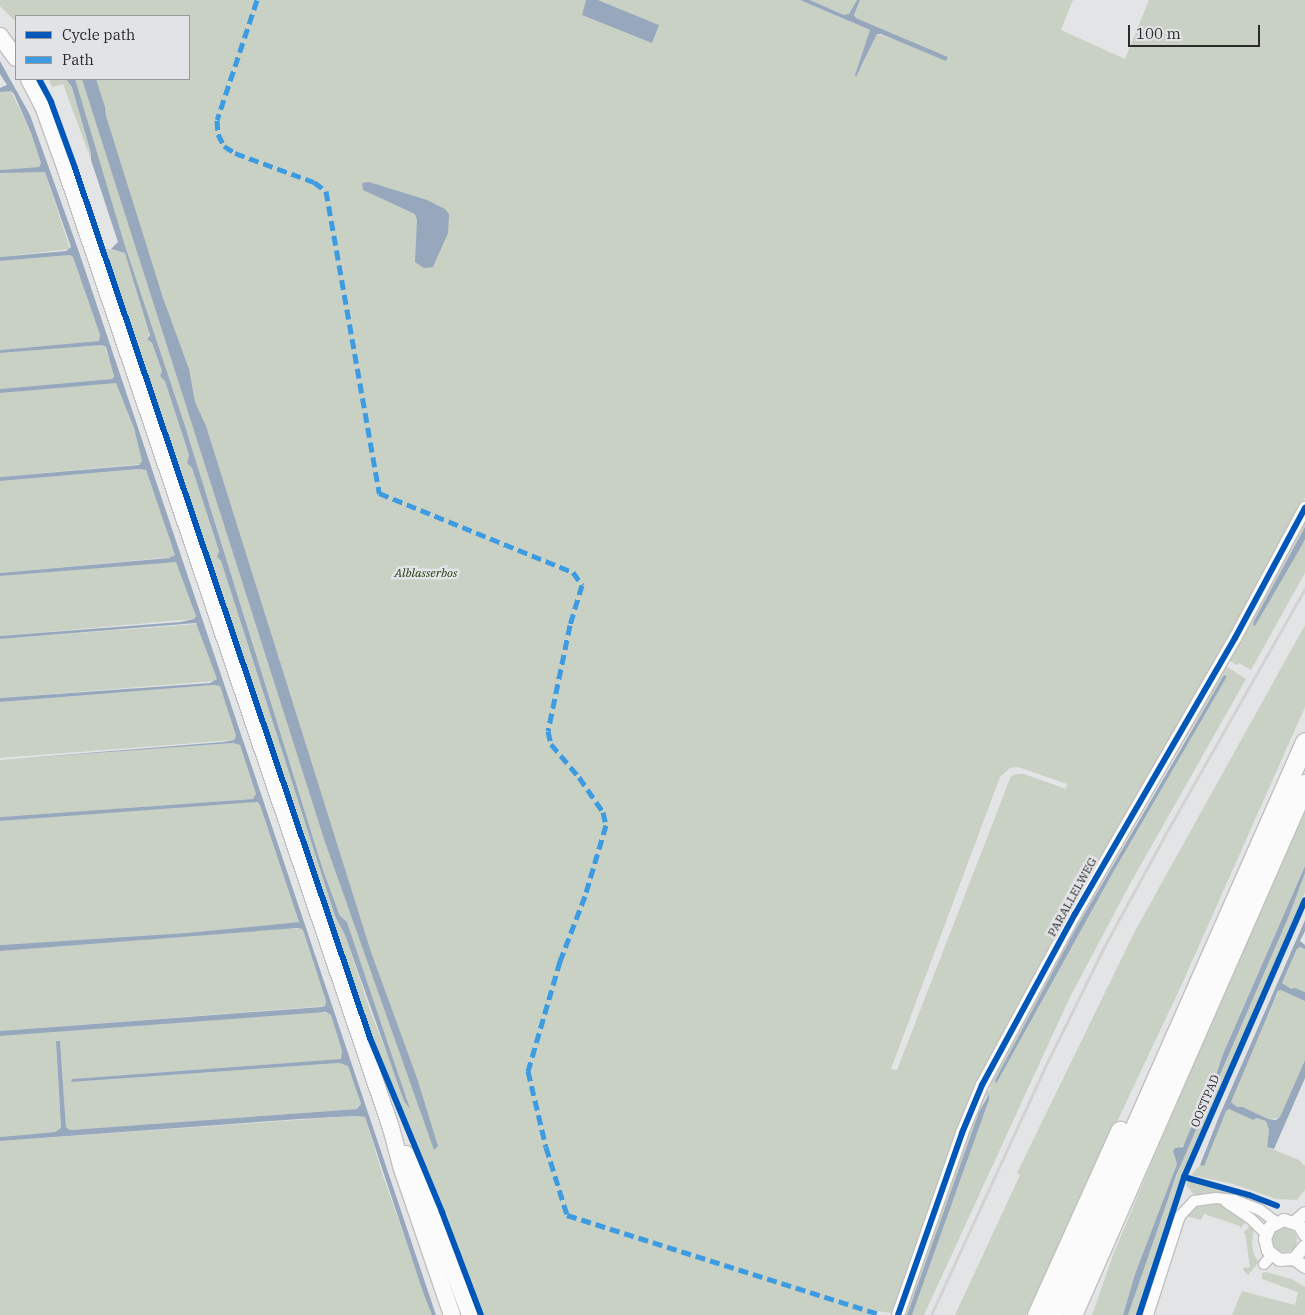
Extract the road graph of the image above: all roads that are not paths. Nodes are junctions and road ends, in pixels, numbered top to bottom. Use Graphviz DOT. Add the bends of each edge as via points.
graph roads {
  1 [pos="0,36"];
  2 [pos="15,57"];
  3 [pos="29,80"];
  4 [pos="1305,508"];
  5 [pos="1305,742"];
  6 [pos="1305,784"];
  7 [pos="1188,1007"];
  8 [pos="392,1128"];
  9 [pos="1147,1144"];
  10 [pos="1220,1198"];
  11 [pos="1305,1213"];
  12 [pos="1276,1222"];
  13 [pos="1302,1229"];
  14 [pos="1266,1234"];
  15 [pos="1305,1248"];
  16 [pos="1294,1259"];
  17 [pos="1305,1267"];
  18 [pos="452,1315"];
  19 [pos="470,1315"];
  20 [pos="898,1315"];
  21 [pos="1036,1315"];
  22 [pos="1052,1315"];
  23 [pos="1072,1315"];
  24 [pos="1085,1315"];
  25 [pos="1148,1315"];
  1 -- 2 [label="main road"];
  3 -- 8 [label="main road" via="53,132"];
  4 -- 20 [label="street, PARALLELWEG" via="982,1085"];
  5 -- 7 [label="highway"];
  6 -- 9 [label="highway"];
  7 -- 21 [label="highway" via="1140,1090"];
  7 -- 22 [label="highway"];
  8 -- 18 [label="main road" via="407,1185"];
  8 -- 19 [label="main road" via="411,1164"];
  9 -- 23 [label="highway"];
  9 -- 24 [label="highway" via="1141,1173"];
  10 -- 12 [label="street" via="1260,1210"];
  10 -- 14 [label="street" via="1251,1219"];
  10 -- 25 [label="street" via="1194,1201 1180,1216"];
  11 -- 13 [label="street"];
  12 -- 13 [label="street" via="1284,1220"];
  12 -- 14 [label="street"];
  14 -- 16 [label="street" via="1268,1260"];
  15 -- 16 [label="street"];
  16 -- 17 [label="street"];
}
